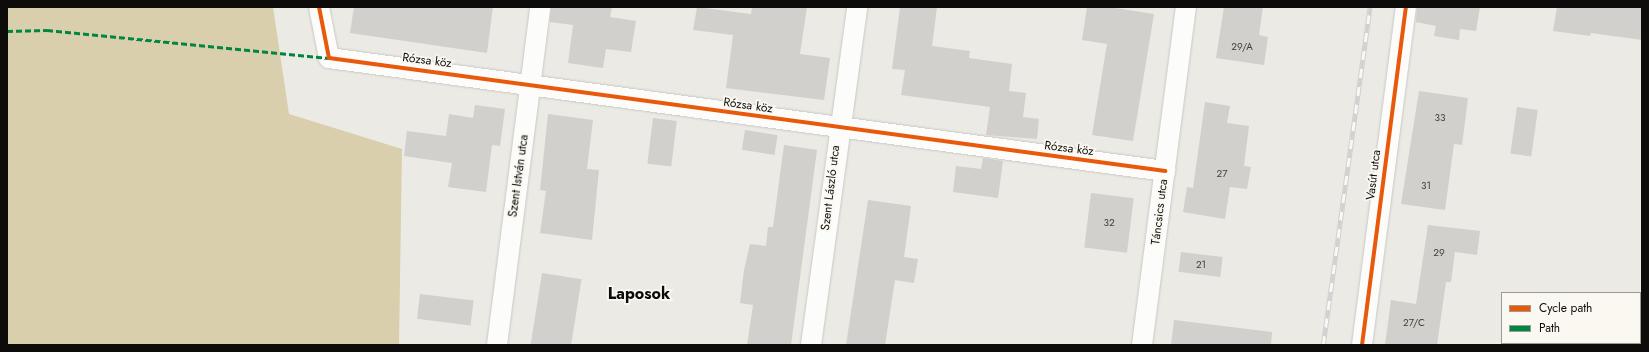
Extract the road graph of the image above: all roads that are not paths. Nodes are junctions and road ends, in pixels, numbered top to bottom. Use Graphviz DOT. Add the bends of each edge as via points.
graph roads {
  1 [pos="319,7"];
  2 [pos="540,7"];
  3 [pos="857,7"];
  4 [pos="1186,7"];
  5 [pos="1406,7"];
  6 [pos="531,84"];
  7 [pos="838,129"];
  8 [pos="1165,171"];
  9 [pos="497,345"];
  10 [pos="811,345"];
  11 [pos="1142,345"];
  12 [pos="1362,345"];
  1 -- 6 [label="street, Rózsa köz" via="329,58"];
  2 -- 6 [label="street, Szent István utca"];
  3 -- 7 [label="street, Szent László utca"];
  4 -- 8 [label="street, Táncsics utca"];
  5 -- 12 [label="street, Vasút utca"];
  6 -- 7 [label="street, Rózsa köz"];
  6 -- 9 [label="street, Szent István utca"];
  7 -- 8 [label="street, Rózsa köz"];
  7 -- 10 [label="street, Szent László utca"];
  8 -- 11 [label="street, Táncsics utca"];
}
